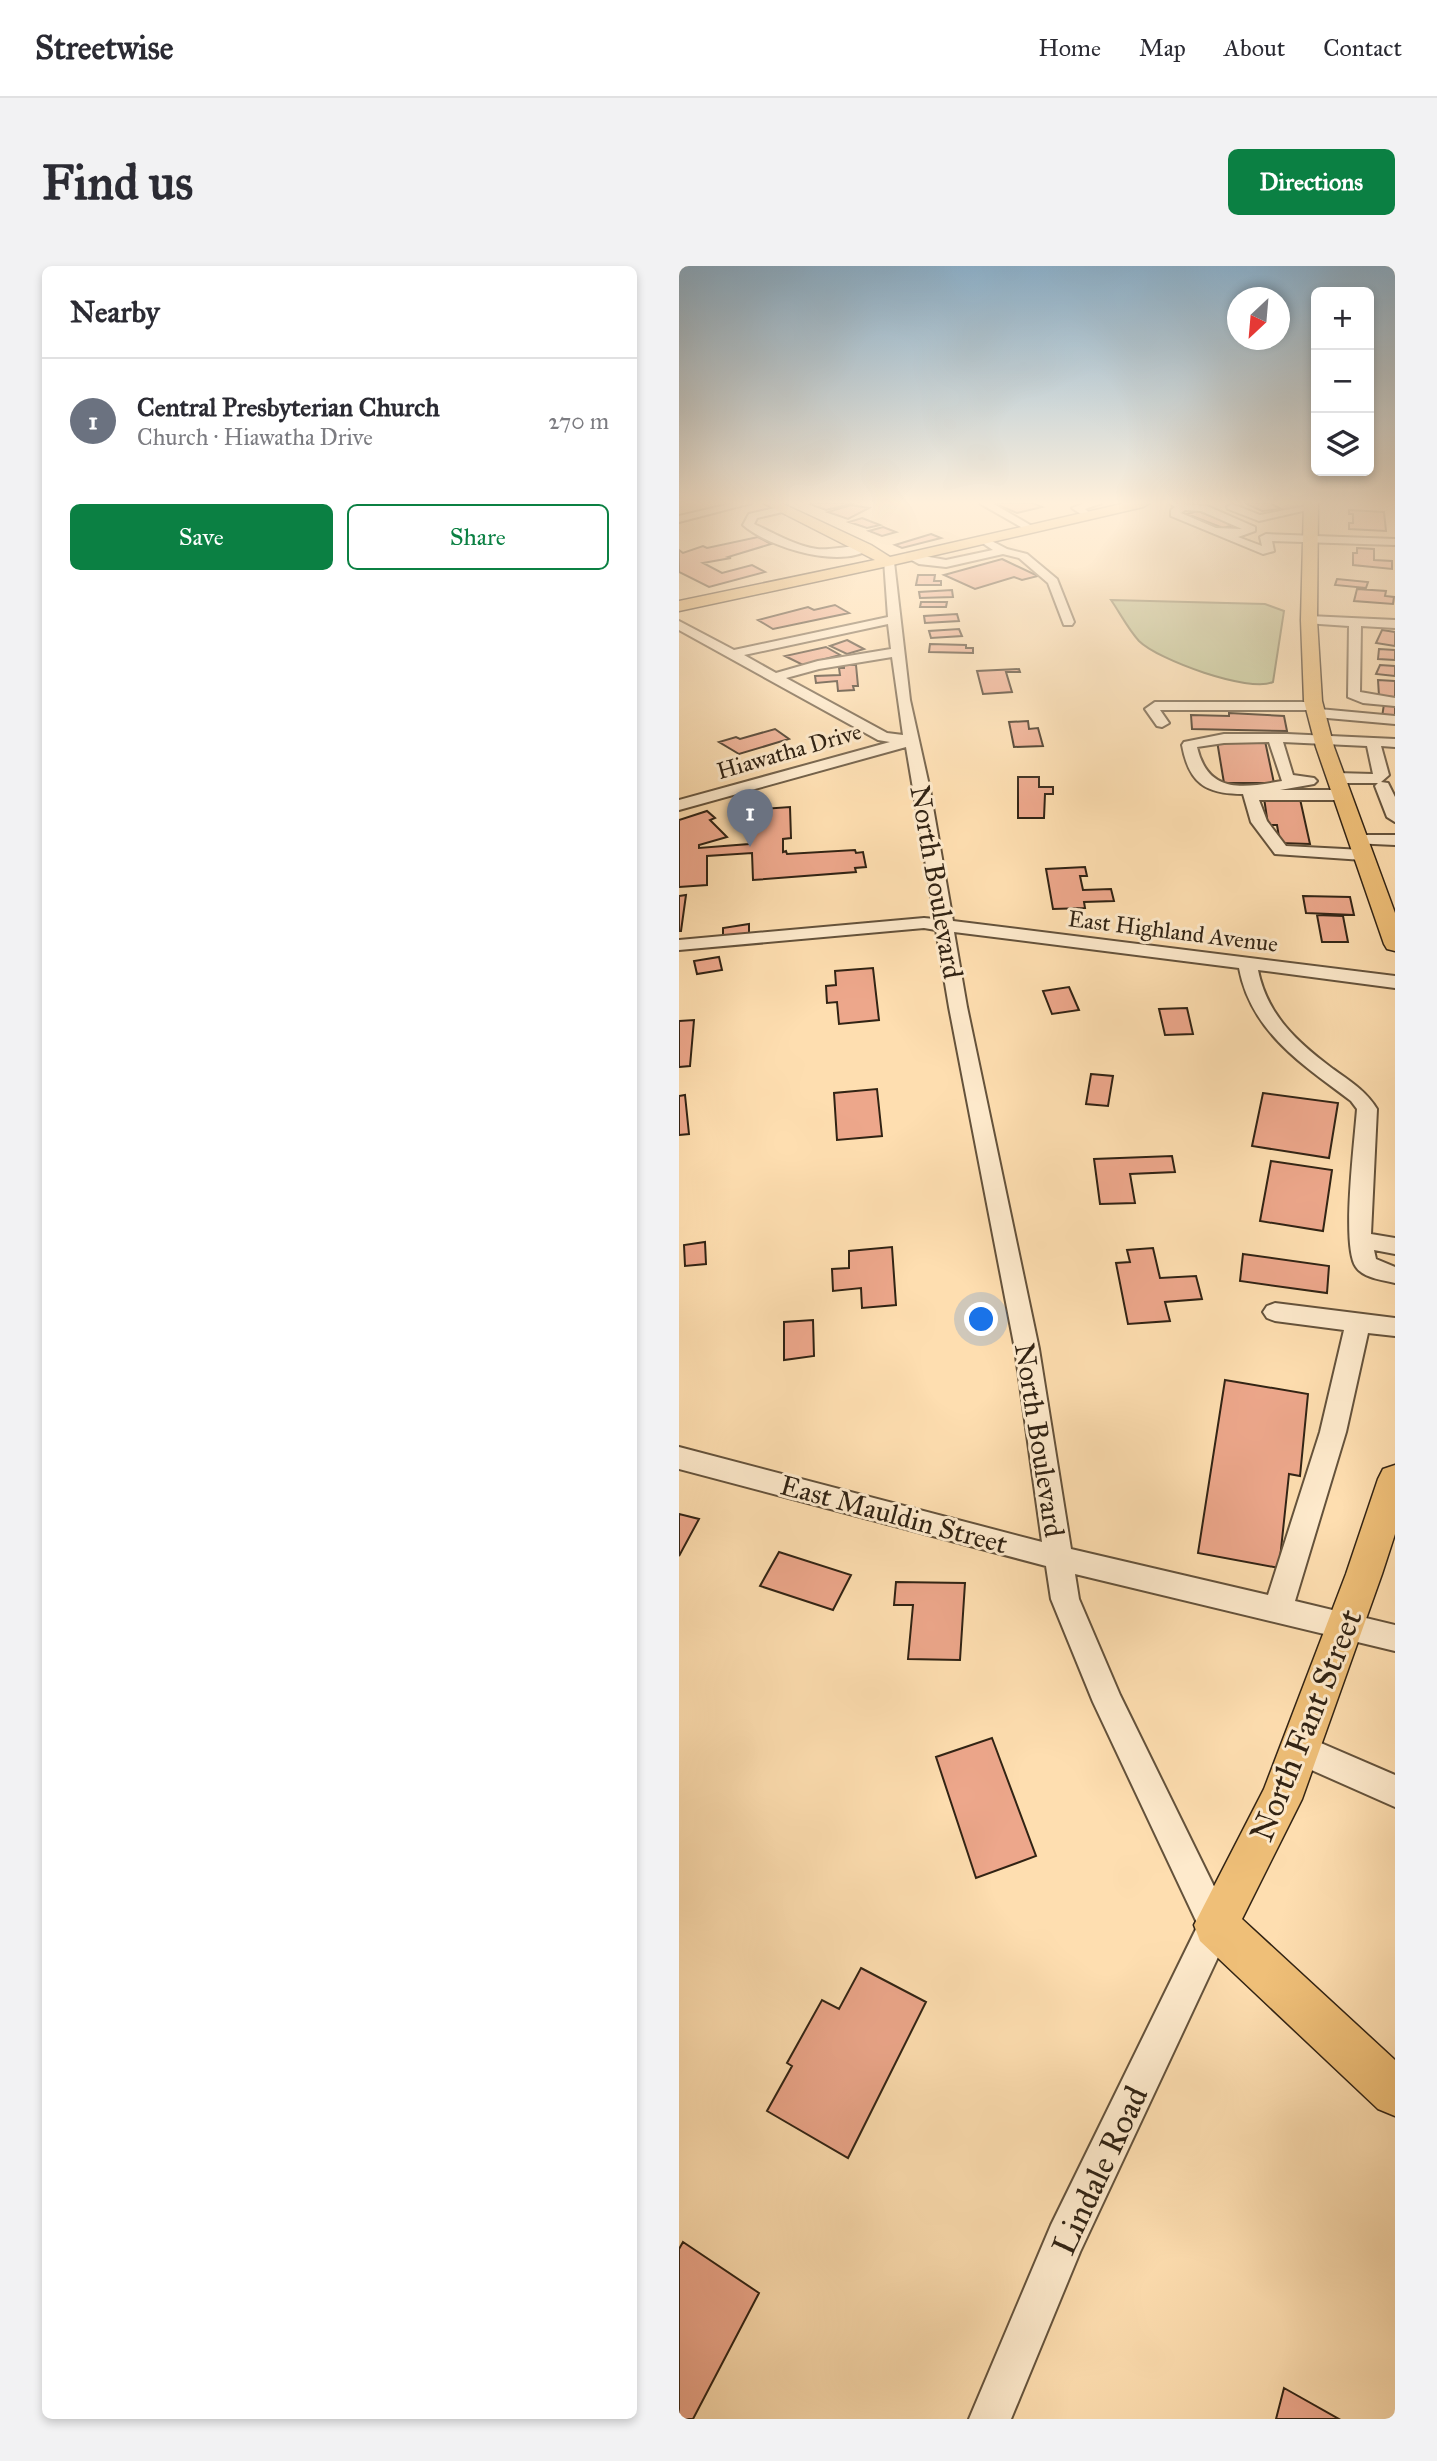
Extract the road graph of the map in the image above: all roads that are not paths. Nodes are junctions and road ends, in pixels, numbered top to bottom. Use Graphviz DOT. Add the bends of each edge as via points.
graph roads {
  1 [pos="893,603"];
  2 [pos="1061,603"];
  3 [pos="1309,603"];
  4 [pos="1309,620"];
  5 [pos="1068,622"];
  6 [pos="1355,622"];
  7 [pos="1395,624"];
  8 [pos="679,625"];
  9 [pos="896,633"];
  10 [pos="733,654"];
  11 [pos="746,662"];
  12 [pos="775,677"];
  13 [pos="1395,702"];
  14 [pos="1315,710"];
  15 [pos="1395,720"];
  16 [pos="1162,723"];
  17 [pos="1275,738"];
  18 [pos="1323,740"];
  19 [pos="912,741"];
  20 [pos="1373,742"];
  21 [pos="1395,743"];
  22 [pos="1299,781"];
  23 [pos="1339,786"];
  24 [pos="1389,786"];
  25 [pos="679,805"];
  26 [pos="1395,817"];
  27 [pos="1395,840"];
  28 [pos="1361,848"];
  29 [pos="944,927"];
  30 [pos="1395,944"];
  31 [pos="679,945"];
  32 [pos="1248,965"];
  33 [pos="1395,982"];
  34 [pos="1361,1240"];
  35 [pos="1395,1246"];
  36 [pos="1395,1275"];
  37 [pos="1275,1312"];
  38 [pos="1357,1322"];
  39 [pos="1395,1327"];
  40 [pos="679,1458"];
  41 [pos="1395,1479"];
  42 [pos="1059,1558"];
  43 [pos="1278,1611"];
  44 [pos="1345,1627"];
  45 [pos="1395,1638"];
  46 [pos="1300,1749"];
  47 [pos="1395,1791"];
  48 [pos="1216,1925"];
  49 [pos="1395,2092"];
  50 [pos="990,2419"];
  1 -- 9 [label="street, North Boulevard"];
  2 -- 5 [label="street"];
  3 -- 4 [label="main road"];
  4 -- 6 [label="street"];
  4 -- 14 [label="main road"];
  6 -- 7 [label="street"];
  6 -- 13 [label="street" via="1353,694"];
  8 -- 10 [label="street"];
  9 -- 10 [label="street"];
  9 -- 11 [label="street"];
  9 -- 12 [label="street"];
  9 -- 19 [label="street, North Boulevard"];
  10 -- 11 [label="street"];
  11 -- 12 [label="street"];
  12 -- 19 [label="street" via="883,737"];
  14 -- 15 [label="street"];
  14 -- 16 [label="street" via="1155,706"];
  14 -- 18 [label="main road"];
  17 -- 18 [label="street"];
  17 -- 22 [label="street" via="1286,777"];
  17 -- 22 [label="street" via="1203,740 1192,742 1189,749 1200,776 1216,787 1278,788"];
  18 -- 20 [label="street"];
  18 -- 23 [label="main road"];
  19 -- 25 [label="street, Hiawatha Drive"];
  19 -- 29 [label="street, North Boulevard"];
  20 -- 21 [label="street"];
  20 -- 23 [label="street" via="1381,775"];
  22 -- 23 [label="street"];
  23 -- 24 [label="street"];
  23 -- 28 [label="main road"];
  23 -- 28 [label="street" via="1250,795 1259,822 1281,851"];
  24 -- 26 [label="street"];
  27 -- 28 [label="street"];
  28 -- 30 [label="main road"];
  29 -- 31 [label="street, East Highland Avenue" via="924,923"];
  29 -- 32 [label="street, East Highland Avenue"];
  29 -- 42 [label="street, North Boulevard" via="1027,1349"];
  32 -- 33 [label="street, East Highland Avenue"];
  32 -- 34 [label="street" via="1260,1010 1283,1037 1367,1109"];
  34 -- 35 [label="street"];
  34 -- 36 [label="street" via="1365,1263"];
  37 -- 38 [label="street"];
  38 -- 39 [label="street"];
  38 -- 43 [label="street" via="1349,1376"];
  40 -- 42 [label="street, East Mauldin Street"];
  41 -- 44 [label="main road, North Fant Street"];
  42 -- 43 [label="street, East Mauldin Street"];
  42 -- 48 [label="street, North Boulevard" via="1065,1599 1108,1702"];
  43 -- 44 [label="street, East Mauldin Street"];
  44 -- 45 [label="street, East Mauldin Street"];
  44 -- 46 [label="main road, North Fant Street"];
  46 -- 47 [label="street"];
  46 -- 48 [label="main road, North Fant Street" via="1281,1799"];
  48 -- 49 [label="main road, North Boulevard"];
  48 -- 50 [label="street, Lindale Road" via="1065,2239"];
}
